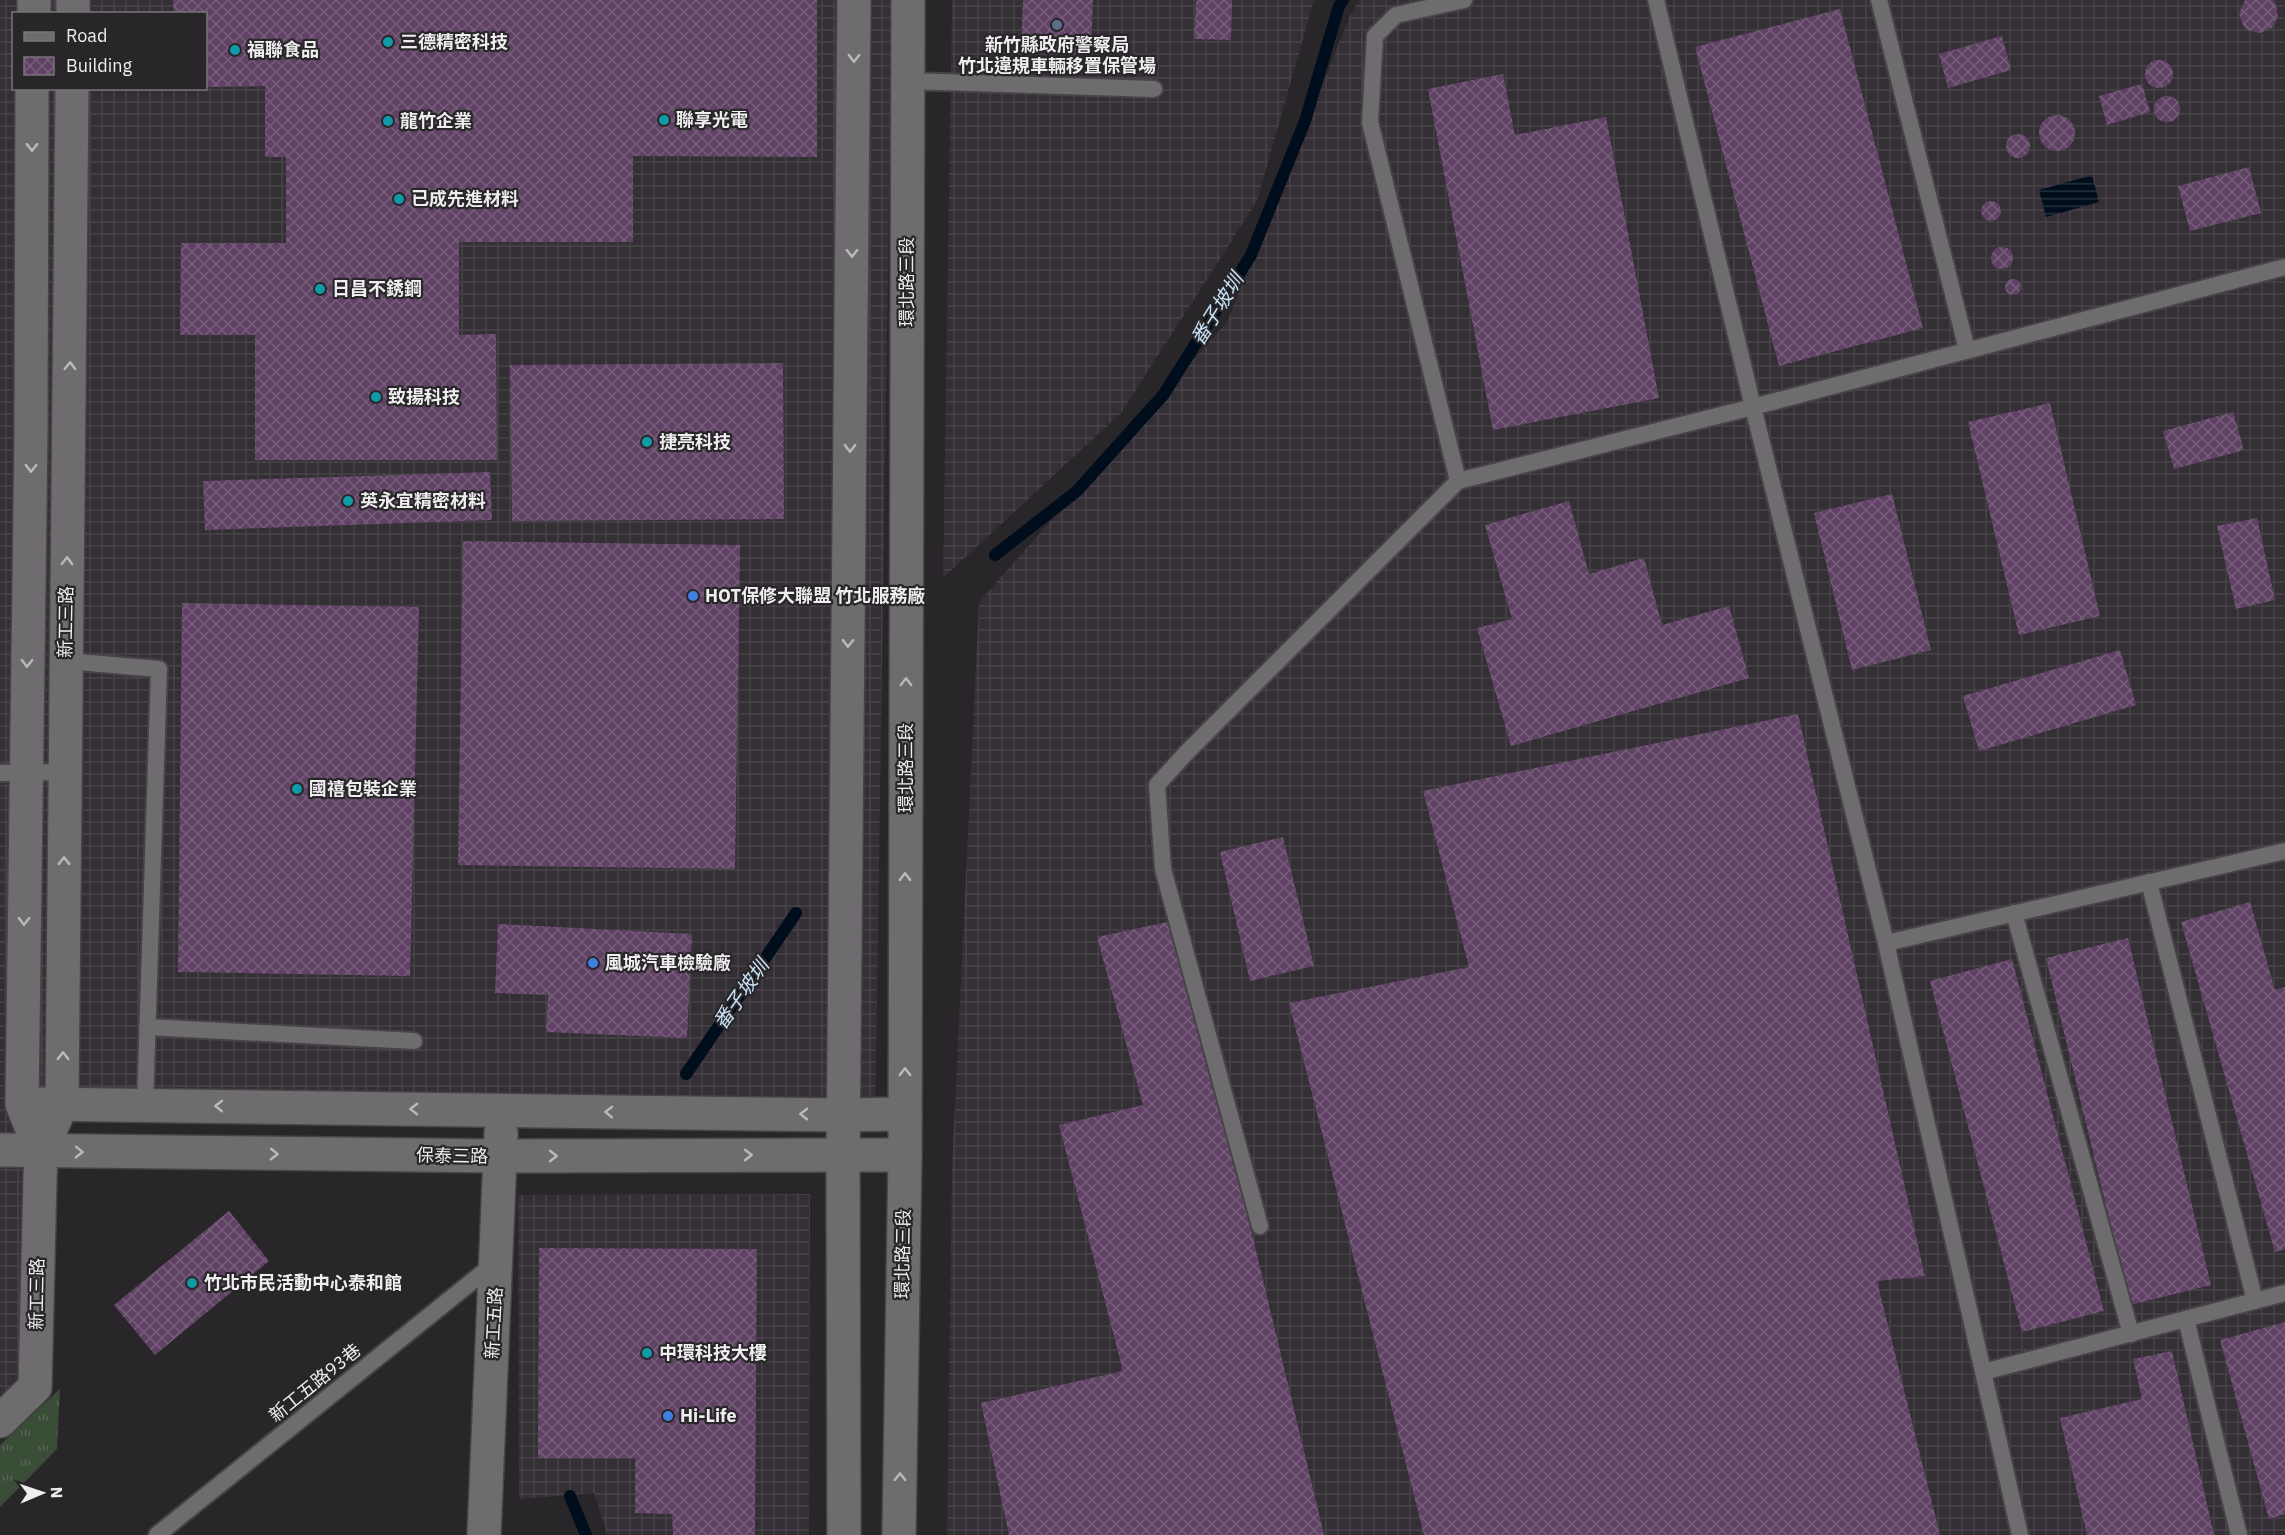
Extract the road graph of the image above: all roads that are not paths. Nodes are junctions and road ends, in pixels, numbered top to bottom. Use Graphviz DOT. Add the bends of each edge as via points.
graph roads {
  1 [pos="855,0"];
  2 [pos="908,0"];
  3 [pos="1464,0"];
  4 [pos="1656,0"];
  5 [pos="1879,0"];
  6 [pos="908,81"];
  7 [pos="1154,89"];
  8 [pos="32,95"];
  9 [pos="72,95"];
  10 [pos="71,248"];
  11 [pos="31,250"];
  12 [pos="2285,267"];
  13 [pos="1966,350"];
  14 [pos="1753,407"];
  15 [pos="69,432"];
  16 [pos="31,433"];
  17 [pos="1458,481"];
  18 [pos="30,502"];
  19 [pos="68,502"];
  20 [pos="66,661"];
  21 [pos="65,772"];
  22 [pos="13,773"];
  23 [pos="2285,851"];
  24 [pos="2149,882"];
  25 [pos="2014,913"];
  26 [pos="1886,943"];
  27 [pos="147,1027"];
  28 [pos="414,1041"];
  29 [pos="11,1103"];
  30 [pos="62,1104"];
  31 [pos="145,1105"];
  32 [pos="500,1111"];
  33 [pos="904,1114"];
  34 [pos="844,1115"];
  35 [pos="0,1150"];
  36 [pos="41,1152"];
  37 [pos="843,1155"];
  38 [pos="905,1155"];
  39 [pos="501,1156"];
  40 [pos="1260,1226"];
  41 [pos="496,1261"];
  42 [pos="2285,1293"];
  43 [pos="2255,1301"];
  44 [pos="2186,1319"];
  45 [pos="2132,1334"];
  46 [pos="1983,1372"];
  47 [pos="0,1421"];
  48 [pos="157,1535"];
  49 [pos="484,1535"];
  50 [pos="844,1535"];
  51 [pos="899,1535"];
  52 [pos="2020,1535"];
  53 [pos="2239,1535"];
  1 -- 34 [label="street, one-way"];
  2 -- 6 [label="street, 環北路三段"];
  3 -- 17 [label="lane" via="1396,15 1376,36 1370,122"];
  4 -- 14 [label="lane"];
  5 -- 13 [label="lane"];
  6 -- 7 [label="lane"];
  33 -- 6 [label="street, 環北路三段, one-way"];
  8 -- 9 [label="street"];
  8 -- 11 [label="street, 新工三路, one-way"];
  9 -- 10 [label="street, 新工三路"];
  10 -- 11 [label="street"];
  15 -- 10 [label="street, 新工三路, one-way"];
  11 -- 16 [label="street, 新工三路"];
  12 -- 13 [label="lane"];
  13 -- 14 [label="lane"];
  14 -- 17 [label="lane"];
  14 -- 26 [label="lane"];
  15 -- 16 [label="street"];
  15 -- 19 [label="street, 新工三路"];
  16 -- 18 [label="street, 新工三路, one-way"];
  17 -- 40 [label="lane" via="1157,784 1163,868"];
  18 -- 19 [label="street"];
  18 -- 22 [label="street, 新工三路, one-way"];
  20 -- 19 [label="street, 新工三路, one-way"];
  20 -- 21 [label="street, 新工三路"];
  20 -- 27 [label="lane" via="159,669"];
  21 -- 22 [label="lane"];
  30 -- 21 [label="street, 新工三路, one-way"];
  22 -- 29 [label="street, 新工三路, one-way"];
  23 -- 24 [label="lane"];
  24 -- 25 [label="lane"];
  24 -- 43 [label="lane"];
  25 -- 26 [label="lane"];
  25 -- 45 [label="lane"];
  26 -- 46 [label="lane"];
  27 -- 28 [label="lane"];
  27 -- 31 [label="lane"];
  29 -- 30 [label="street"];
  29 -- 36 [label="street, 新工三路"];
  30 -- 31 [label="street"];
  30 -- 36 [label="street, 新工三路"];
  32 -- 31 [label="street, one-way"];
  34 -- 32 [label="street, one-way"];
  32 -- 39 [label="street, 新工五路"];
  33 -- 34 [label="street"];
  33 -- 38 [label="street, 環北路三段"];
  34 -- 37 [label="street"];
  35 -- 36 [label="street, 保泰三路"];
  36 -- 39 [label="street, 保泰三路, one-way"];
  36 -- 47 [label="street, 新工三路" via="35,1387"];
  37 -- 38 [label="street, 保泰三路"];
  39 -- 37 [label="street, 保泰三路, one-way"];
  37 -- 50 [label="street"];
  51 -- 38 [label="street, 環北路三段, one-way"];
  39 -- 41 [label="street, 新工五路"];
  41 -- 48 [label="lane, 新工五路93巷"];
  41 -- 49 [label="street, 新工五路"];
  42 -- 43 [label="lane"];
  43 -- 44 [label="lane"];
  44 -- 45 [label="lane"];
  44 -- 53 [label="lane"];
  45 -- 46 [label="lane"];
  46 -- 52 [label="lane"];
}
